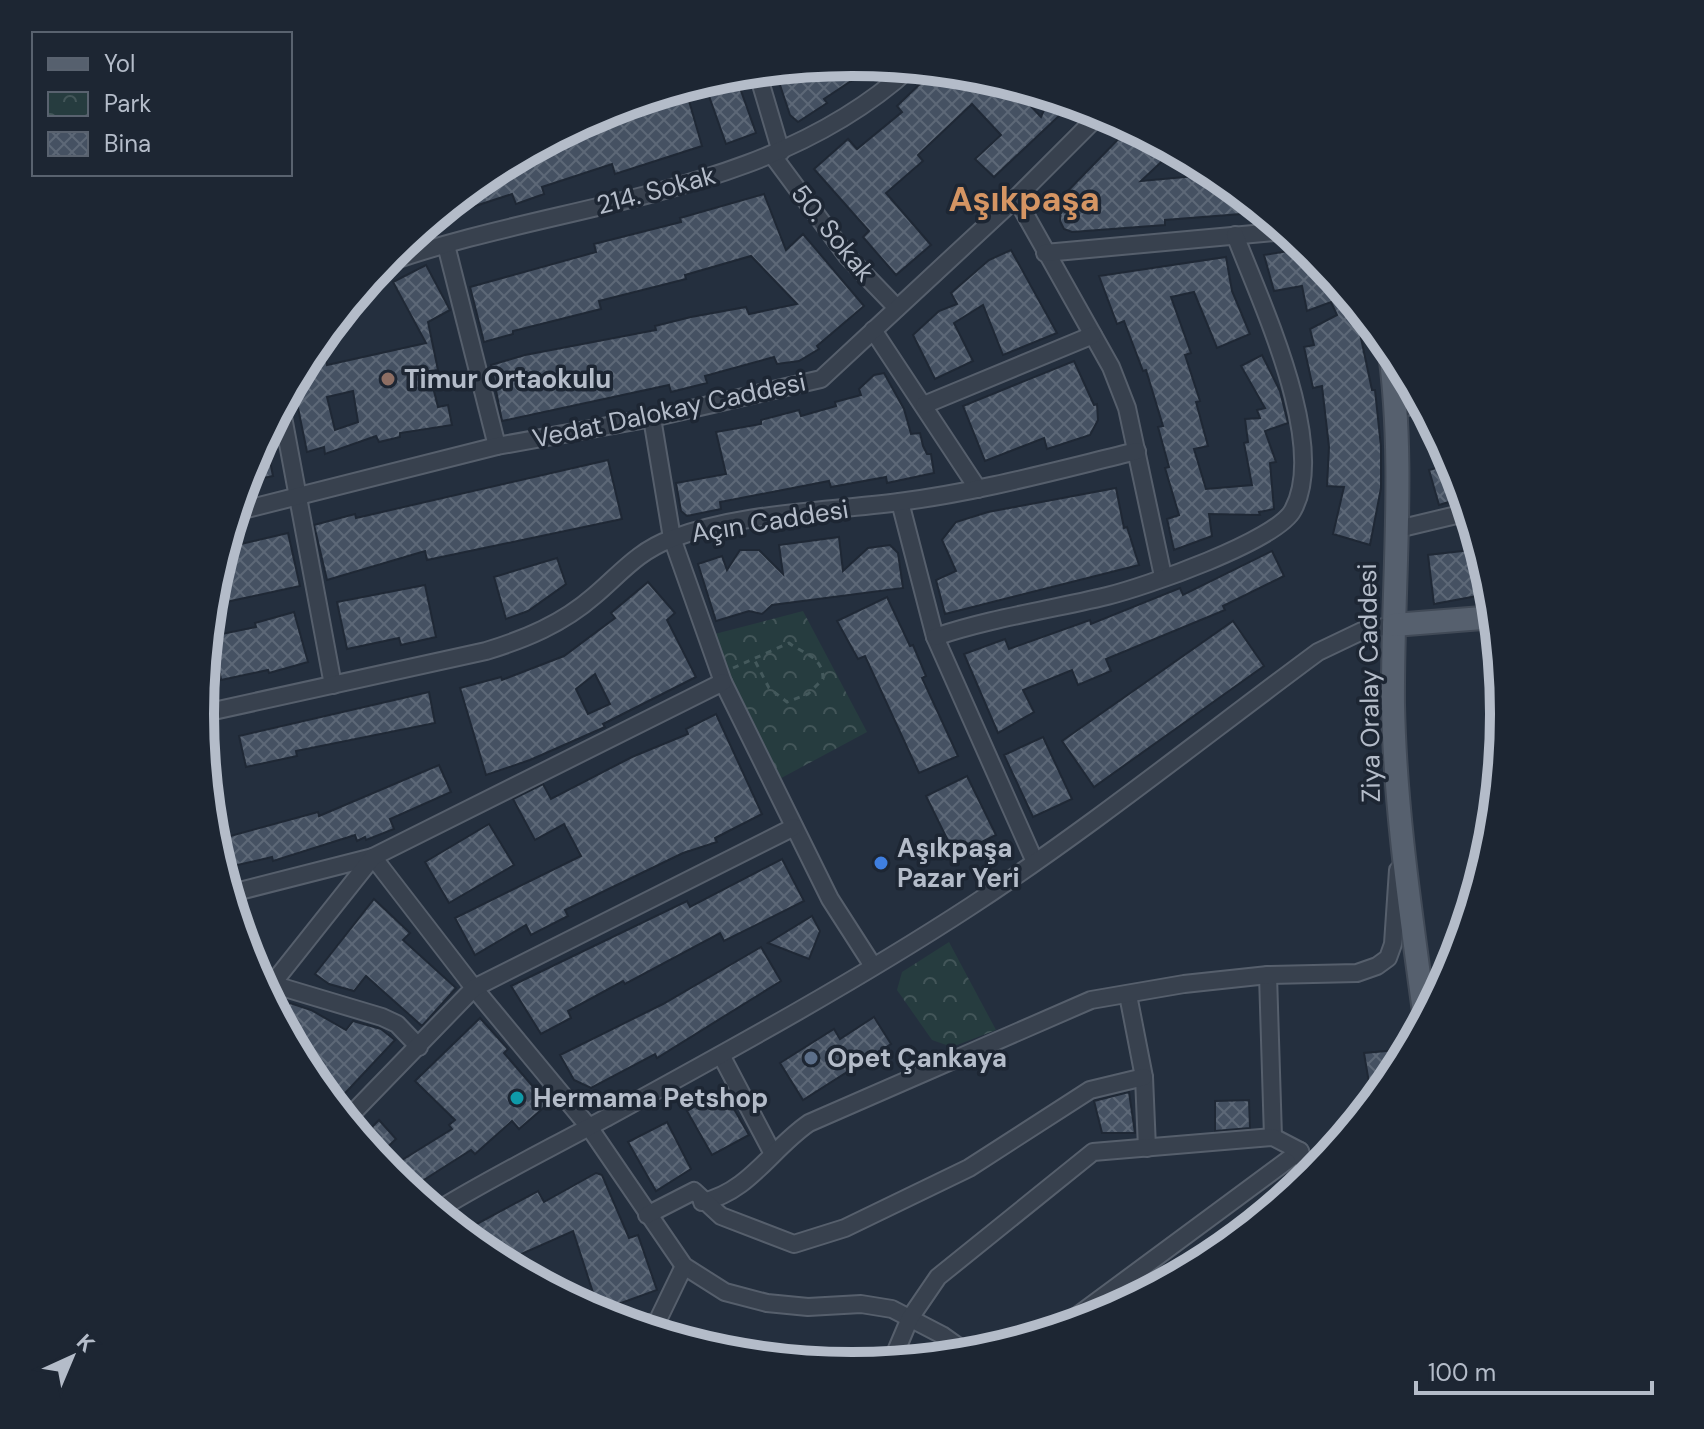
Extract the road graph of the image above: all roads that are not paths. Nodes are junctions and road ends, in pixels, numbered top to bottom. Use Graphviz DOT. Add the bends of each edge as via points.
graph roads {
  1 [pos="897,77"];
  2 [pos="760,83"];
  3 [pos="1091,123"];
  4 [pos="777,154"];
  5 [pos="1016,198"];
  6 [pos="1271,232"];
  7 [pos="1235,235"];
  8 [pos="446,245"];
  9 [pos="415,250"];
  10 [pos="1045,253"];
  11 [pos="897,308"];
  12 [pos="873,330"];
  13 [pos="1093,335"];
  14 [pos="1393,376"];
  15 [pos="924,405"];
  16 [pos="1411,406"];
  17 [pos="1398,410"];
  18 [pos="652,418"];
  19 [pos="284,423"];
  20 [pos="497,446"];
  21 [pos="1137,451"];
  22 [pos="978,489"];
  23 [pos="298,496"];
  24 [pos="900,502"];
  25 [pos="247,509"];
  26 [pos="1459,514"];
  27 [pos="1398,529"];
  28 [pos="672,538"];
  29 [pos="1163,576"];
  30 [pos="1483,618"];
  31 [pos="1394,625"];
  32 [pos="935,637"];
  33 [pos="722,678"];
  34 [pos="333,685"];
  35 [pos="214,711"];
  36 [pos="794,827"];
  37 [pos="1400,828"];
  38 [pos="373,857"];
  39 [pos="1035,862"];
  40 [pos="238,891"];
  41 [pos="873,966"];
  42 [pos="1268,975"];
  43 [pos="271,978"];
  44 [pos="474,988"];
  45 [pos="275,989"];
  46 [pos="1128,995"];
  47 [pos="1423,1001"];
  48 [pos="419,1047"];
  49 [pos="721,1055"];
  50 [pos="1144,1077"];
  51 [pos="353,1113"];
  52 [pos="589,1127"];
  53 [pos="1273,1137"];
  54 [pos="1147,1148"];
  55 [pos="1300,1151"];
  56 [pos="772,1152"];
  57 [pos="1304,1165"];
  58 [pos="702,1202"];
  59 [pos="445,1206"];
  60 [pos="647,1215"];
  61 [pos="684,1266"];
  62 [pos="1090,1306"];
  63 [pos="910,1318"];
  64 [pos="657,1322"];
  65 [pos="954,1345"];
  66 [pos="896,1352"];
  1 -- 4 [label="street, 214. Sokak" via="845,116"];
  2 -- 4 [label="street, 50. Sokak"];
  3 -- 5 [label="street, Vedat Dalokay Caddesi"];
  4 -- 8 [label="street, 214. Sokak"];
  4 -- 11 [label="street, 50. Sokak" via="847,256"];
  5 -- 10 [label="street"];
  5 -- 11 [label="street, Vedat Dalokay Caddesi"];
  6 -- 7 [label="street"];
  7 -- 10 [label="street"];
  7 -- 29 [label="street" via="1291,382 1299,417 1299,489 1293,510 1279,528"];
  8 -- 9 [label="street, 214. Sokak"];
  8 -- 20 [label="street"];
  10 -- 13 [label="street"];
  11 -- 12 [label="street, Vedat Dalokay Caddesi"];
  12 -- 15 [label="street"];
  12 -- 18 [label="street, Vedat Dalokay Caddesi" via="831,371 809,384"];
  13 -- 15 [label="street"];
  13 -- 21 [label="street" via="1127,408"];
  14 -- 17 [label="main road, Ziya Oralay Caddesi"];
  15 -- 22 [label="street"];
  16 -- 17 [label="street"];
  17 -- 27 [label="main road, Ziya Oralay Caddesi"];
  18 -- 20 [label="street, Vedat Dalokay Caddesi"];
  18 -- 28 [label="street"];
  19 -- 23 [label="street"];
  20 -- 23 [label="street, Vedat Dalokay Caddesi"];
  21 -- 22 [label="street, Açın Caddesi"];
  21 -- 29 [label="street"];
  22 -- 24 [label="street, Açın Caddesi"];
  23 -- 25 [label="street, Vedat Dalokay Caddesi"];
  23 -- 34 [label="street"];
  24 -- 28 [label="street, Açın Caddesi" via="787,514"];
  24 -- 32 [label="street"];
  26 -- 27 [label="street"];
  27 -- 31 [label="main road, Ziya Oralay Caddesi"];
  28 -- 33 [label="street"];
  28 -- 34 [label="street, Açın Caddesi" via="641,552 593,597 528,638"];
  29 -- 32 [label="street" via="1111,595"];
  30 -- 31 [label="main road"];
  31 -- 37 [label="main road, Ziya Oralay Caddesi"];
  31 -- 39 [label="street" via="1362,631 1318,652"];
  32 -- 39 [label="street"];
  33 -- 36 [label="street"];
  33 -- 38 [label="street"];
  34 -- 35 [label="street, Açın Caddesi"];
  36 -- 41 [label="street" via="830,899"];
  36 -- 44 [label="street"];
  37 -- 42 [label="street" via="1395,929 1388,958 1357,973"];
  37 -- 47 [label="main road, Ziya Oralay Caddesi"];
  38 -- 40 [label="street"];
  38 -- 43 [label="street"];
  38 -- 44 [label="street"];
  39 -- 41 [label="street"];
  41 -- 49 [label="street"];
  42 -- 46 [label="street"];
  42 -- 53 [label="street"];
  44 -- 48 [label="street"];
  44 -- 52 [label="street"];
  45 -- 48 [label="street" via="382,1017 397,1024"];
  46 -- 50 [label="street"];
  46 -- 56 [label="street" via="1091,1000 831,1113"];
  48 -- 51 [label="street"];
  49 -- 52 [label="street"];
  49 -- 56 [label="street"];
  50 -- 54 [label="street"];
  50 -- 58 [label="street" via="1090,1090 969,1168 845,1228 794,1244 749,1230"];
  52 -- 59 [label="street"];
  52 -- 60 [label="street"];
  53 -- 54 [label="street"];
  53 -- 55 [label="street"];
  54 -- 63 [label="street" via="1093,1152 1079,1161 938,1277"];
  55 -- 57 [label="street"];
  55 -- 62 [label="street"];
  56 -- 58 [label="street" via="741,1186"];
  58 -- 60 [label="street" via="694,1191"];
  60 -- 61 [label="street"];
  61 -- 63 [label="street" via="725,1292 767,1303 861,1304"];
  61 -- 64 [label="street"];
  63 -- 65 [label="street"];
  63 -- 66 [label="street"];
}
